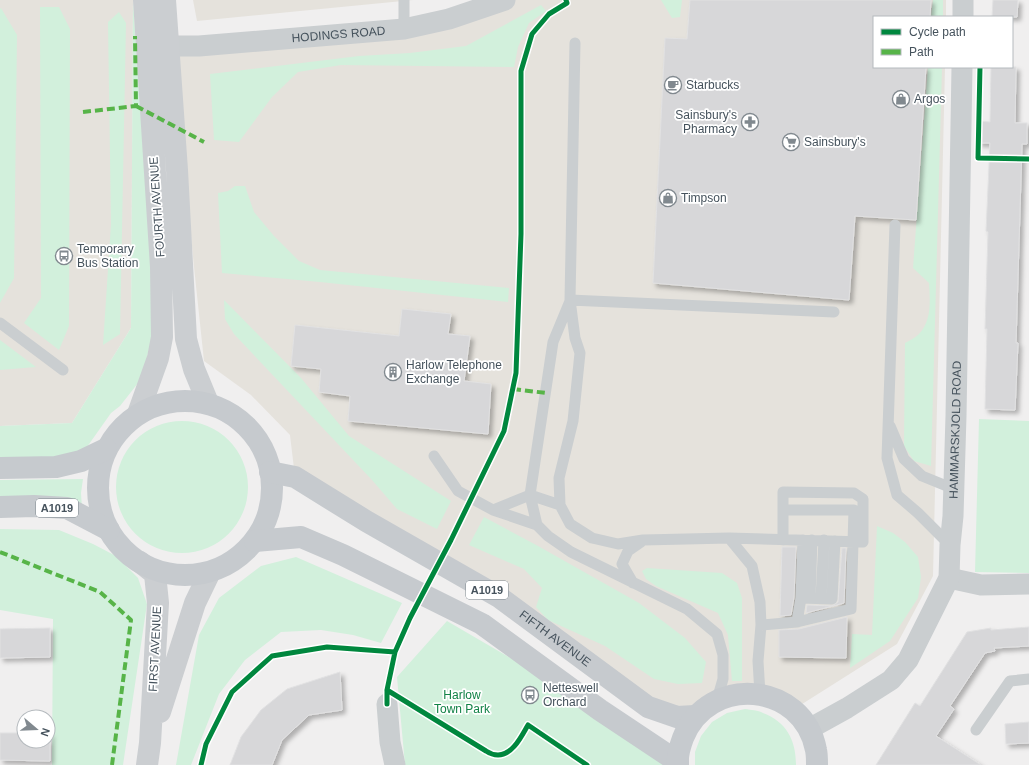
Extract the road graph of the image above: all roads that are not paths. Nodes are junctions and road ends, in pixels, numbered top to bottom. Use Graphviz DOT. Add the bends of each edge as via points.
graph roads {
  1 [pos="144,0"];
  2 [pos="164,0"];
  3 [pos="404,0"];
  4 [pos="505,0"];
  5 [pos="963,0"];
  6 [pos="963,16"];
  7 [pos="404,29"];
  8 [pos="575,43"];
  9 [pos="168,46"];
  10 [pos="962,68"];
  11 [pos="895,225"];
  12 [pos="570,300"];
  13 [pos="834,312"];
  14 [pos="0,323"];
  15 [pos="64,370"];
  16 [pos="208,403"];
  17 [pos="139,411"];
  18 [pos="888,420"];
  19 [pos="106,449"];
  20 [pos="434,456"];
  21 [pos="0,468"];
  22 [pos="270,472"];
  23 [pos="954,489"];
  24 [pos="530,495"];
  25 [pos="560,505"];
  26 [pos="0,507"];
  27 [pos="493,510"];
  28 [pos="783,510"];
  29 [pos="537,525"];
  30 [pos="109,530"];
  31 [pos="729,538"];
  32 [pos="643,540"];
  33 [pos="782,540"];
  34 [pos="807,540"];
  35 [pos="255,541"];
  36 [pos="830,541"];
  37 [pos="858,541"];
  38 [pos="950,545"];
  39 [pos="140,562"];
  40 [pos="209,574"];
  41 [pos="949,578"];
  42 [pos="634,584"];
  43 [pos="1029,584"];
  44 [pos="811,598"];
  45 [pos="797,622"];
  46 [pos="760,624"];
  47 [pos="1029,679"];
  48 [pos="760,694"];
  49 [pos="717,700"];
  50 [pos="387,704"];
  51 [pos="695,716"];
  52 [pos="809,729"];
  53 [pos="976,730"];
  54 [pos="150,743"];
  55 [pos="678,763"];
  56 [pos="147,765"];
  57 [pos="395,765"];
  58 [pos="817,765"];
  1 -- 17 [label="street, FOURTH AVENUE" via="161,267 162,337 158,358"];
  2 -- 9 [label="street, FOURTH AVENUE"];
  3 -- 7 [label="lane"];
  4 -- 7 [label="street, HODINGS ROAD" via="449,20"];
  5 -- 6 [label="street"];
  7 -- 9 [label="street, HODINGS ROAD" via="199,46"];
  8 -- 12 [label="lane"];
  9 -- 16 [label="street, FOURTH AVENUE" via="186,339"];
  10 -- 23 [label="street, HAMMARSKJOLD ROAD"];
  11 -- 18 [label="lane"];
  12 -- 13 [label="lane"];
  12 -- 24 [label="lane" via="553,342"];
  12 -- 25 [label="lane" via="575,338 580,353 572,421 559,478"];
  14 -- 15 [label="lane"];
  16 -- 17 [label="main road" via="180,400"];
  16 -- 22 [label="main road" via="236,416 250,428 265,451"];
  17 -- 19 [label="main road" via="116,434"];
  18 -- 23 [label="lane" via="904,459 922,476"];
  18 -- 38 [label="lane" via="887,458 897,495"];
  19 -- 21 [label="main road" via="81,461 56,467"];
  19 -- 30 [label="main road" via="98,483 100,509"];
  20 -- 27 [label="lane" via="458,491"];
  22 -- 35 [label="main road" via="272,501 264,525"];
  22 -- 51 [label="main road, FIFTH AVENUE / A1019" via="295,477 499,597 648,707 677,717"];
  23 -- 38 [label="street, HAMMARSKJOLD ROAD"];
  24 -- 25 [label="lane"];
  24 -- 27 [label="lane"];
  24 -- 29 [label="lane"];
  25 -- 32 [label="lane" via="570,524 592,538 618,544"];
  26 -- 30 [label="main road, A1019" via="67,508"];
  27 -- 29 [label="lane"];
  28 -- 33 [label="lane"];
  28 -- 37 [label="lane" via="854,510"];
  28 -- 37 [label="lane" via="783,492 854,493 863,499"];
  29 -- 42 [label="lane" via="571,552"];
  30 -- 39 [label="main road" via="122,548"];
  31 -- 32 [label="lane"];
  31 -- 33 [label="lane"];
  31 -- 46 [label="lane" via="752,566 760,602"];
  32 -- 42 [label="lane" via="628,552 622,564"];
  33 -- 34 [label="lane"];
  34 -- 36 [label="lane"];
  34 -- 44 [label="lane"];
  35 -- 40 [label="main road" via="239,557"];
  35 -- 55 [label="main road, A1019" via="300,537 343,555 482,624"];
  36 -- 37 [label="lane"];
  36 -- 44 [label="lane"];
  37 -- 45 [label="lane" via="851,609"];
  38 -- 41 [label="street, HAMMARSKJOLD ROAD"];
  39 -- 40 [label="main road" via="160,572 185,576"];
  39 -- 54 [label="street, FIRST AVENUE" via="155,574 158,603"];
  40 -- 54 [label="street, FIRST AVENUE" via="195,603"];
  41 -- 43 [label="street" via="981,585"];
  41 -- 52 [label="street, HAMMARSKJOLD ROAD" via="908,660 891,680"];
  42 -- 49 [label="lane" via="687,609 717,634 723,655 723,679"];
  44 -- 45 [label="lane"];
  45 -- 46 [label="lane"];
  46 -- 48 [label="lane"];
  47 -- 53 [label="lane" via="1010,681"];
  48 -- 49 [label="main road" via="738,694"];
  48 -- 52 [label="main road" via="786,704"];
  49 -- 51 [label="main road"];
  50 -- 57 [label="street"];
  51 -- 55 [label="main road" via="682,740"];
  52 -- 58 [label="main road" via="816,750"];
  54 -- 56 [label="street, FIRST AVENUE"];
}
